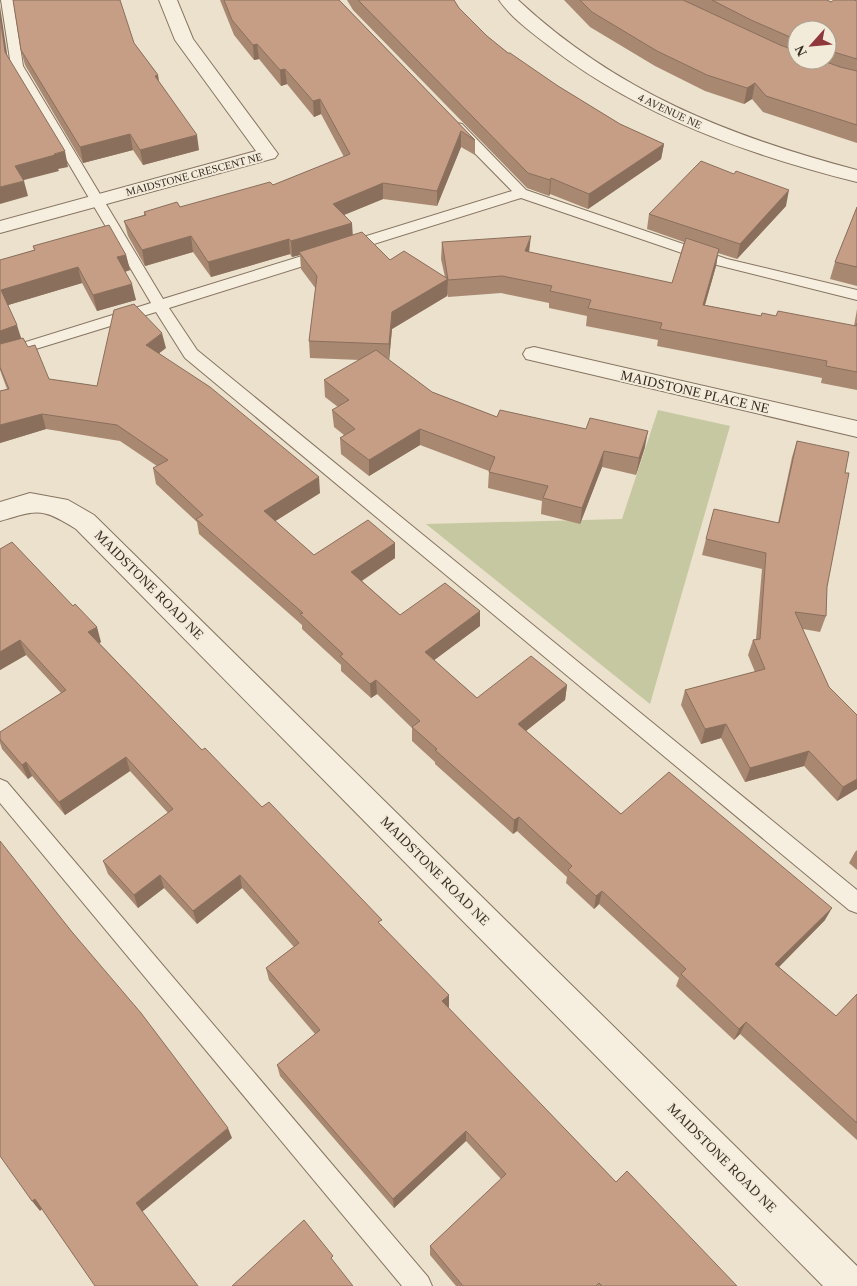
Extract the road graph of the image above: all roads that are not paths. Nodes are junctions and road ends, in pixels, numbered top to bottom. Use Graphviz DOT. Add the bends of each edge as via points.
graph roads {
  1 [pos="8,0"];
  2 [pos="168,0"];
  3 [pos="508,0"];
  4 [pos="444,114"];
  5 [pos="857,176"];
  6 [pos="521,193"];
  7 [pos="96,200"];
  8 [pos="0,227"];
  9 [pos="857,295"];
  10 [pos="160,306"];
  11 [pos="534,354"];
  12 [pos="0,355"];
  13 [pos="857,429"];
  14 [pos="0,512"];
  15 [pos="0,788"];
  16 [pos="857,903"];
  17 [pos="418,1286"];
  18 [pos="850,1286"];
  1 -- 7 [label="lane" via="17,66"];
  2 -- 7 [label="street, MAIDSTONE CRESCENT NE" via="184,40 268,154"];
  3 -- 5 [label="street, 4 AVENUE NE" via="556,45 623,88 714,131"];
  4 -- 6 [label="lane"];
  6 -- 9 [label="lane" via="722,262"];
  6 -- 10 [label="lane"];
  7 -- 8 [label="street, MAIDSTONE CRESCENT NE"];
  7 -- 10 [label="lane"];
  10 -- 12 [label="lane"];
  10 -- 16 [label="lane" via="191,354"];
  11 -- 13 [label="street, MAIDSTONE PLACE NE"];
  14 -- 18 [label="street, MAIDSTONE ROAD NE" via="30,502 59,506 85,522"];
  15 -- 17 [label="lane"];
}
